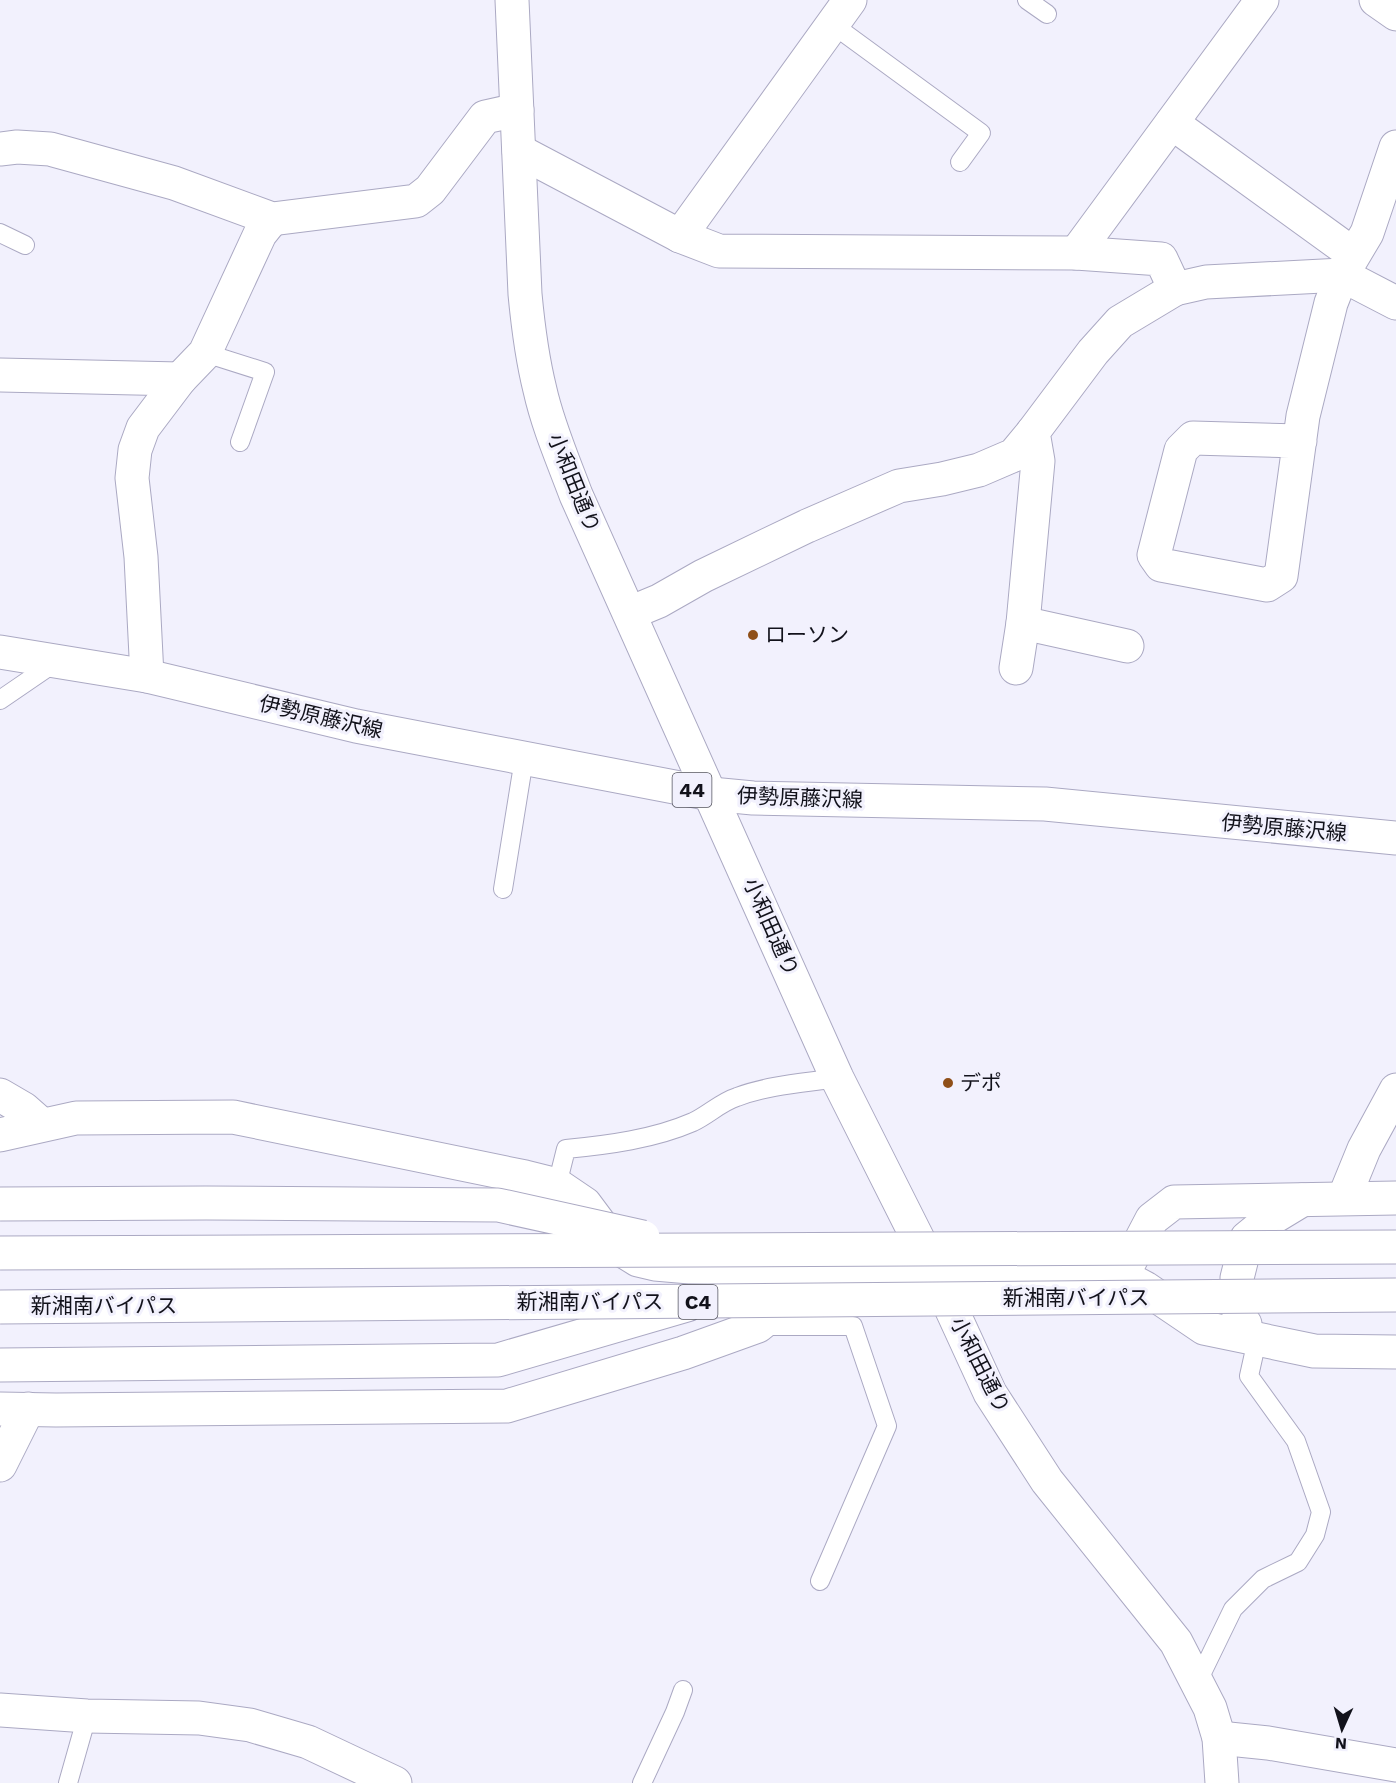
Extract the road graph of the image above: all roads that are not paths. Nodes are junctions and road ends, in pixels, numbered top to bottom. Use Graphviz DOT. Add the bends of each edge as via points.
graph roads {
  1 [pos="512,0"];
  2 [pos="1027,0"];
  3 [pos="1262,0"];
  4 [pos="1377,0"];
  5 [pos="841,12"];
  6 [pos="1047,14"];
  7 [pos="1396,14"];
  8 [pos="517,110"];
  9 [pos="1172,123"];
  10 [pos="1396,147"];
  11 [pos="0,149"];
  12 [pos="519,151"];
  13 [pos="960,162"];
  14 [pos="272,219"];
  15 [pos="0,233"];
  16 [pos="680,236"];
  17 [pos="25,245"];
  18 [pos="1076,253"];
  19 [pos="1347,264"];
  20 [pos="1175,289"];
  21 [pos="1396,303"];
  22 [pos="205,352"];
  23 [pos="0,375"];
  24 [pos="180,379"];
  25 [pos="1033,432"];
  26 [pos="1300,441"];
  27 [pos="240,442"];
  28 [pos="630,613"];
  29 [pos="1023,624"];
  30 [pos="1127,646"];
  31 [pos="0,652"];
  32 [pos="57,661"];
  33 [pos="1016,668"];
  34 [pos="147,676"];
  35 [pos="0,700"];
  36 [pos="524,759"];
  37 [pos="711,794"];
  38 [pos="1396,838"];
  39 [pos="503,889"];
  40 [pos="837,1078"];
  41 [pos="1396,1090"];
  42 [pos="0,1095"];
  43 [pos="41,1124"];
  44 [pos="0,1135"];
  45 [pos="557,1185"];
  46 [pos="1344,1198"];
  47 [pos="1396,1198"];
  48 [pos="1302,1200"];
  49 [pos="0,1204"];
  50 [pos="1396,1247"];
  51 [pos="701,1250"];
  52 [pos="0,1254"];
  53 [pos="752,1269"];
  54 [pos="934,1271"];
  55 [pos="888,1272"];
  56 [pos="1106,1275"];
  57 [pos="1396,1295"];
  58 [pos="700,1302"];
  59 [pos="0,1307"];
  60 [pos="758,1326"];
  61 [pos="1257,1340"];
  62 [pos="1396,1352"];
  63 [pos="0,1365"];
  64 [pos="14,1409"];
  65 [pos="0,1465"];
  66 [pos="819,1581"];
  67 [pos="1198,1682"];
  68 [pos="683,1690"];
  69 [pos="0,1710"];
  70 [pos="87,1716"];
  71 [pos="1219,1738"];
  72 [pos="1396,1766"];
  73 [pos="68,1783"];
  74 [pos="395,1783"];
  75 [pos="642,1783"];
  76 [pos="1222,1783"];
  1 -- 8 [label="main road, 小和田通り"];
  2 -- 6 [label="lane"];
  3 -- 9 [label="main road"];
  4 -- 7 [label="main road"];
  5 -- 13 [label="lane" via="981,133"];
  5 -- 16 [label="main road"];
  8 -- 12 [label="main road, 小和田通り"];
  8 -- 14 [label="main road" via="485,117 430,190 416,201"];
  9 -- 18 [label="main road"];
  9 -- 19 [label="main road"];
  10 -- 19 [label="main road" via="1367,232"];
  11 -- 14 [label="main road" via="50,149 174,183"];
  12 -- 16 [label="main road"];
  12 -- 28 [label="main road, 小和田通り" via="525,294 540,391 576,495"];
  14 -- 22 [label="main road" via="260,234"];
  15 -- 17 [label="lane"];
  16 -- 18 [label="main road" via="719,251"];
  18 -- 20 [label="main road" via="1161,259"];
  19 -- 20 [label="main road"];
  19 -- 21 [label="main road"];
  19 -- 26 [label="main road" via="1331,303"];
  20 -- 25 [label="main road" via="1120,322"];
  22 -- 24 [label="main road"];
  22 -- 27 [label="lane" via="265,372"];
  23 -- 24 [label="main road"];
  24 -- 34 [label="main road" via="143,428 135,450 132,478 141,557"];
  25 -- 28 [label="main road" via="1014,454 979,470 899,486"];
  25 -- 29 [label="main road" via="1038,461"];
  26 -- 26 [label="main road" via="1193,438 1180,450 1154,555 1161,565 1267,585 1281,576"];
  28 -- 37 [label="main road, 小和田通り"];
  29 -- 30 [label="main road"];
  29 -- 33 [label="main road"];
  31 -- 32 [label="main road, 伊勢原藤沢線 / 44"];
  32 -- 34 [label="main road, 伊勢原藤沢線 / 44"];
  32 -- 35 [label="lane"];
  34 -- 36 [label="main road, 伊勢原藤沢線 / 44" via="356,726"];
  36 -- 37 [label="main road, 伊勢原藤沢線 / 44"];
  36 -- 39 [label="lane"];
  37 -- 38 [label="main road, 伊勢原藤沢線 / 44" via="1045,804"];
  37 -- 40 [label="main road, 小和田通り"];
  40 -- 45 [label="lane" via="736,1097 693,1121 660,1133 566,1149"];
  40 -- 54 [label="main road, 小和田通り"];
  41 -- 46 [label="main road" via="1364,1149"];
  42 -- 43 [label="main road"];
  43 -- 44 [label="main road"];
  43 -- 45 [label="main road" via="76,1118 233,1117"];
  45 -- 53 [label="main road" via="585,1204 617,1247 638,1260"];
  46 -- 47 [label="main road"];
  46 -- 48 [label="main road"];
  48 -- 56 [label="main road" via="1174,1202 1152,1220 1130,1261 1120,1271"];
  48 -- 61 [label="main road" via="1247,1238 1237,1278 1239,1316"];
  49 -- 51 [label="main road, bridge" via="498,1205"];
  50 -- 51 [label="main road, bridge"];
  51 -- 52 [label="main road, bridge"];
  53 -- 55 [label="main road"];
  53 -- 60 [label="main road" via="770,1285 772,1296"];
  54 -- 55 [label="main road"];
  54 -- 56 [label="main road"];
  54 -- 67 [label="main road, 小和田通り" via="990,1393 1047,1481 1176,1641"];
  55 -- 60 [label="main road" via="820,1282 795,1296"];
  56 -- 61 [label="main road" via="1145,1288 1204,1328"];
  57 -- 58 [label="main road, 新湘南バイパス / C4, bridge"];
  58 -- 59 [label="main road, 新湘南バイパス / C4, bridge"];
  58 -- 63 [label="main road" via="498,1360"];
  60 -- 64 [label="main road" via="507,1406"];
  60 -- 66 [label="lane" via="853,1326 887,1426"];
  61 -- 62 [label="main road" via="1314,1351"];
  61 -- 67 [label="lane" via="1249,1376 1296,1441 1321,1512 1315,1535 1298,1562 1263,1579 1233,1609"];
  64 -- 65 [label="main road"];
  67 -- 71 [label="main road, 小和田通り"];
  68 -- 75 [label="lane"];
  69 -- 70 [label="main road"];
  70 -- 73 [label="lane"];
  70 -- 74 [label="main road" via="199,1718 250,1725 308,1742"];
  71 -- 72 [label="main road"];
  71 -- 76 [label="main road, 小和田通り"];
}
